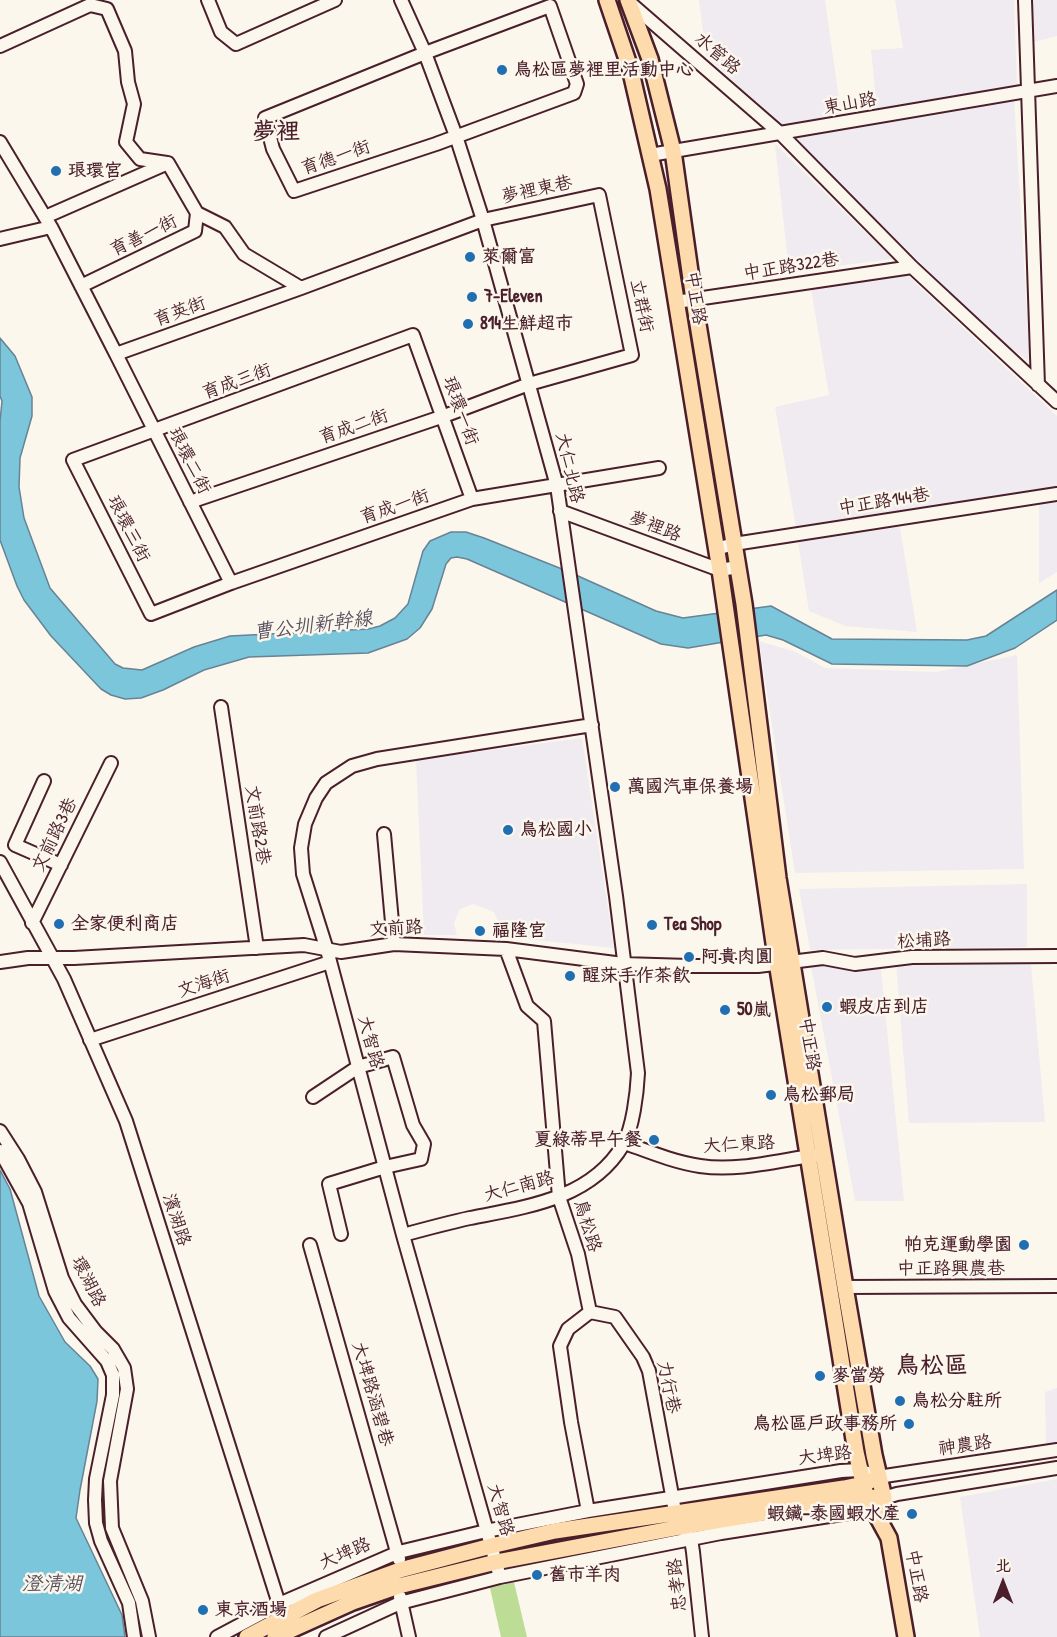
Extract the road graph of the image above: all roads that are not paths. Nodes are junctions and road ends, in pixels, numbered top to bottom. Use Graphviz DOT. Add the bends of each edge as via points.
graph roads {
  1 [pos="208,0"];
  2 [pos="335,0"];
  3 [pos="400,0"];
  4 [pos="607,0"];
  5 [pos="1025,0"];
  6 [pos="628,1"];
  7 [pos="0,46"];
  8 [pos="425,53"];
  9 [pos="1057,86"];
  10 [pos="1028,90"];
  11 [pos="781,134"];
  12 [pos="456,136"];
  13 [pos="0,142"];
  14 [pos="673,151"];
  15 [pos="650,155"];
  16 [pos="168,163"];
  17 [pos="599,195"];
  18 [pos="197,213"];
  19 [pos="483,220"];
  20 [pos="48,222"];
  21 [pos="0,239"];
  22 [pos="912,267"];
  23 [pos="81,286"];
  24 [pos="301,288"];
  25 [pos="694,300"];
  26 [pos="676,302"];
  27 [pos="413,336"];
  28 [pos="116,354"];
  29 [pos="529,384"];
  30 [pos="1038,385"];
  31 [pos="1057,402"];
  32 [pos="444,416"];
  33 [pos="154,432"];
  34 [pos="73,460"];
  35 [pos="659,468"];
  36 [pos="557,486"];
  37 [pos="1057,494"];
  38 [pos="472,499"];
  39 [pos="190,502"];
  40 [pos="560,511"];
  41 [pos="734,544"];
  42 [pos="716,549"];
  43 [pos="738,567"];
  44 [pos="720,570"];
  45 [pos="231,583"];
  46 [pos="151,614"];
  47 [pos="221,707"];
  48 [pos="592,725"];
  49 [pos="111,763"];
  50 [pos="44,781"];
  51 [pos="384,834"];
  52 [pos="0,862"];
  53 [pos="61,865"];
  54 [pos="32,923"];
  55 [pos="393,944"];
  56 [pos="257,948"];
  57 [pos="506,949"];
  58 [pos="328,956"];
  59 [pos="1057,956"];
  60 [pos="52,958"];
  61 [pos="793,961"];
  62 [pos="0,962"];
  63 [pos="623,964"];
  64 [pos="777,964"];
  65 [pos="90,1041"];
  66 [pos="358,1067"];
  67 [pos="313,1097"];
  68 [pos="0,1131"];
  69 [pos="625,1143"];
  70 [pos="0,1150"];
  71 [pos="815,1156"];
  72 [pos="385,1167"];
  73 [pos="559,1197"];
  74 [pos="341,1234"];
  75 [pos="403,1235"];
  76 [pos="310,1245"];
  77 [pos="1057,1286"];
  78 [pos="845,1287"];
  79 [pos="590,1312"];
  80 [pos="103,1446"];
  81 [pos="116,1448"];
  82 [pos="1057,1450"];
  83 [pos="1057,1468"];
  84 [pos="878,1477"];
  85 [pos="872,1496"];
  86 [pos="588,1511"];
  87 [pos="680,1519"];
  88 [pos="486,1531"];
  89 [pos="491,1546"];
  90 [pos="399,1552"];
  91 [pos="496,1562"];
  92 [pos="400,1570"];
  93 [pos="501,1577"];
  94 [pos="399,1586"];
  95 [pos="400,1603"];
  96 [pos="279,1604"];
  97 [pos="134,1637"];
  98 [pos="149,1637"];
  99 [pos="217,1637"];
  100 [pos="247,1637"];
  101 [pos="275,1637"];
  102 [pos="326,1637"];
  103 [pos="409,1637"];
  104 [pos="702,1637"];
  105 [pos="906,1637"];
  1 -- 2 [label="street" via="221,32 236,44"];
  3 -- 8 [label="street, 大仁北路"];
  4 -- 15 [label="main road, 中正路" via="630,68"];
  5 -- 10 [label="street"];
  6 -- 11 [label="street, 水管路"];
  6 -- 14 [label="main road, 中正路" via="650,59"];
  7 -- 16 [label="street" via="90,5 107,9 125,51 134,104 126,142 140,159"];
  8 -- 12 [label="street, 大仁北路"];
  8 -- 12 [label="street" via="550,6 577,84 575,92"];
  8 -- 12 [label="street, 育德一街" via="265,118 273,150 294,191"];
  9 -- 10 [label="street, 東山路"];
  10 -- 11 [label="street, 東山路"];
  10 -- 30 [label="street"];
  11 -- 14 [label="street, 東山路"];
  11 -- 22 [label="street, 水管路"];
  12 -- 19 [label="street, 大仁北路"];
  13 -- 20 [label="street"];
  14 -- 15 [label="street, 東山路"];
  14 -- 25 [label="main road, 中正路"];
  15 -- 26 [label="main road, 中正路"];
  16 -- 18 [label="street, 育善一街"];
  16 -- 20 [label="street"];
  17 -- 19 [label="street, 夢裡東巷"];
  17 -- 29 [label="street, 立群街" via="633,355"];
  18 -- 23 [label="street, 育善一街" via="195,231"];
  18 -- 24 [label="street" via="225,227 244,254"];
  19 -- 24 [label="street, 育英街"];
  19 -- 29 [label="street, 大仁北路"];
  20 -- 21 [label="street"];
  20 -- 23 [label="street"];
  22 -- 25 [label="street, 中正路322巷"];
  22 -- 30 [label="street, 水管路"];
  23 -- 28 [label="street"];
  24 -- 28 [label="street, 育英街"];
  25 -- 26 [label="street, 中正路322巷"];
  25 -- 41 [label="main road, 中正路"];
  26 -- 42 [label="main road, 中正路"];
  27 -- 32 [label="street, 琅環一街"];
  27 -- 33 [label="street, 育成三街"];
  28 -- 33 [label="street, 琅環二街"];
  29 -- 32 [label="street, 育成二街"];
  29 -- 36 [label="street, 大仁北路"];
  30 -- 31 [label="street"];
  32 -- 38 [label="street, 琅環一街"];
  32 -- 39 [label="street, 育成二街"];
  33 -- 34 [label="street, 育成三街"];
  33 -- 39 [label="street, 琅環二街"];
  34 -- 46 [label="street, 琅環三街"];
  35 -- 36 [label="street, 育成一街"];
  36 -- 38 [label="street, 育成一街"];
  36 -- 40 [label="street, 大仁北路"];
  37 -- 41 [label="street, 中正路144巷"];
  38 -- 45 [label="street, 育成一街"];
  39 -- 45 [label="street, 琅環二街"];
  40 -- 44 [label="street, 夢裡路"];
  40 -- 48 [label="street, 大仁北路"];
  41 -- 42 [label="street, 中正路144巷"];
  41 -- 43 [label="main road, 中正路"];
  42 -- 44 [label="main road, 中正路"];
  43 -- 44 [label="street, 夢裡路"];
  43 -- 61 [label="main road, 中正路" via="778,878"];
  44 -- 64 [label="main road, 中正路"];
  45 -- 46 [label="street, 育成一街"];
  47 -- 56 [label="street, 文前路2巷"];
  48 -- 58 [label="street, 大智路" via="377,759 352,766 326,783 305,824 301,848 303,874"];
  48 -- 63 [label="street, 大仁北路"];
  49 -- 53 [label="street, 文前路3巷"];
  50 -- 53 [label="street" via="15,844"];
  51 -- 55 [label="street"];
  52 -- 54 [label="street, 濱湖路"];
  53 -- 54 [label="street, 文前路3巷"];
  54 -- 60 [label="street, 濱湖路"];
  55 -- 57 [label="street, 文前路"];
  55 -- 58 [label="street, 文前路"];
  56 -- 58 [label="street, 文前路" via="303,945"];
  56 -- 60 [label="street, 文前路"];
  57 -- 63 [label="street, 文前路"];
  57 -- 73 [label="street, 鳥松路" via="527,1006 544,1021"];
  58 -- 65 [label="street, 文海街"];
  58 -- 66 [label="street, 大智路"];
  59 -- 61 [label="street, 松埔路" via="912,957 855,964 823,958"];
  60 -- 62 [label="street, 文前路"];
  60 -- 65 [label="street, 濱湖路"];
  61 -- 64 [label="street, 文前路"];
  61 -- 71 [label="main road, 中正路"];
  63 -- 64 [label="street, 文前路"];
  63 -- 69 [label="street, 大仁南路" via="638,1073 637,1098"];
  64 -- 71 [label="main road, 中正路"];
  65 -- 96 [label="street, 濱湖路" via="126,1121"];
  66 -- 67 [label="street"];
  66 -- 72 [label="street, 大智路"];
  66 -- 72 [label="street" via="393,1057 413,1125 424,1144 421,1159"];
  68 -- 81 [label="street, 環湖路" via="35,1192 62,1278 75,1304 124,1368 127,1389"];
  69 -- 71 [label="street, 大仁東路" via="703,1167"];
  69 -- 73 [label="street, 大仁南路" via="590,1180"];
  70 -- 80 [label="street, 環湖路" via="29,1203 55,1292 69,1318 107,1361 113,1375 114,1395"];
  71 -- 78 [label="main road, 中正路"];
  71 -- 85 [label="main road, 中正路"];
  72 -- 74 [label="street" via="329,1184"];
  72 -- 75 [label="street, 大智路"];
  73 -- 75 [label="street, 大仁南路"];
  73 -- 79 [label="street, 鳥松路" via="578,1254"];
  75 -- 88 [label="street, 大智路"];
  76 -- 90 [label="street, 大埤路涵碧巷"];
  77 -- 78 [label="street, 中正路興農巷"];
  78 -- 84 [label="main road, 中正路"];
  79 -- 86 [label="street" via="568,1329 560,1346"];
  79 -- 87 [label="street, 力行巷" via="615,1317 643,1357"];
  80 -- 81 [label="street"];
  80 -- 97 [label="street, 環湖路" via="96,1479 96,1523 129,1603"];
  81 -- 98 [label="street, 環湖路" via="110,1481 112,1528 142,1601"];
  82 -- 84 [label="street, 神農路"];
  83 -- 85 [label="street, 神農路"];
  84 -- 85 [label="main road, 中正路"];
  84 -- 85 [label="main road, 大埤路"];
  85 -- 87 [label="main road, 大埤路"];
  85 -- 87 [label="street, 大埤路"];
  85 -- 105 [label="main road, 中正路" via="889,1538"];
  86 -- 87 [label="street, 大埤路"];
  86 -- 88 [label="street, 大埤路"];
  87 -- 89 [label="main road, 大埤路" via="555,1531"];
  87 -- 91 [label="main road, 大埤路"];
  87 -- 93 [label="street, 大埤路"];
  87 -- 104 [label="street, 忠孝路"];
  88 -- 89 [label="street, 大智路"];
  88 -- 90 [label="street, 大埤路"];
  89 -- 91 [label="street, 大智路"];
  89 -- 92 [label="main road, 大埤路"];
  90 -- 92 [label="street, 大埤路涵碧巷"];
  90 -- 96 [label="street, 大埤路"];
  91 -- 93 [label="street, 大智路"];
  91 -- 94 [label="main road, 大埤路"];
  92 -- 94 [label="street, 大埤路涵碧巷"];
  92 -- 100 [label="main road, 大埤路" via="317,1600"];
  93 -- 95 [label="street, 大埤路"];
  94 -- 95 [label="street, 大埤路涵碧巷"];
  94 -- 101 [label="main road, 大埤路"];
  95 -- 102 [label="street, 大埤路"];
  95 -- 103 [label="street, 大埤路涵碧巷"];
  96 -- 99 [label="street, 大埤路"];
}
